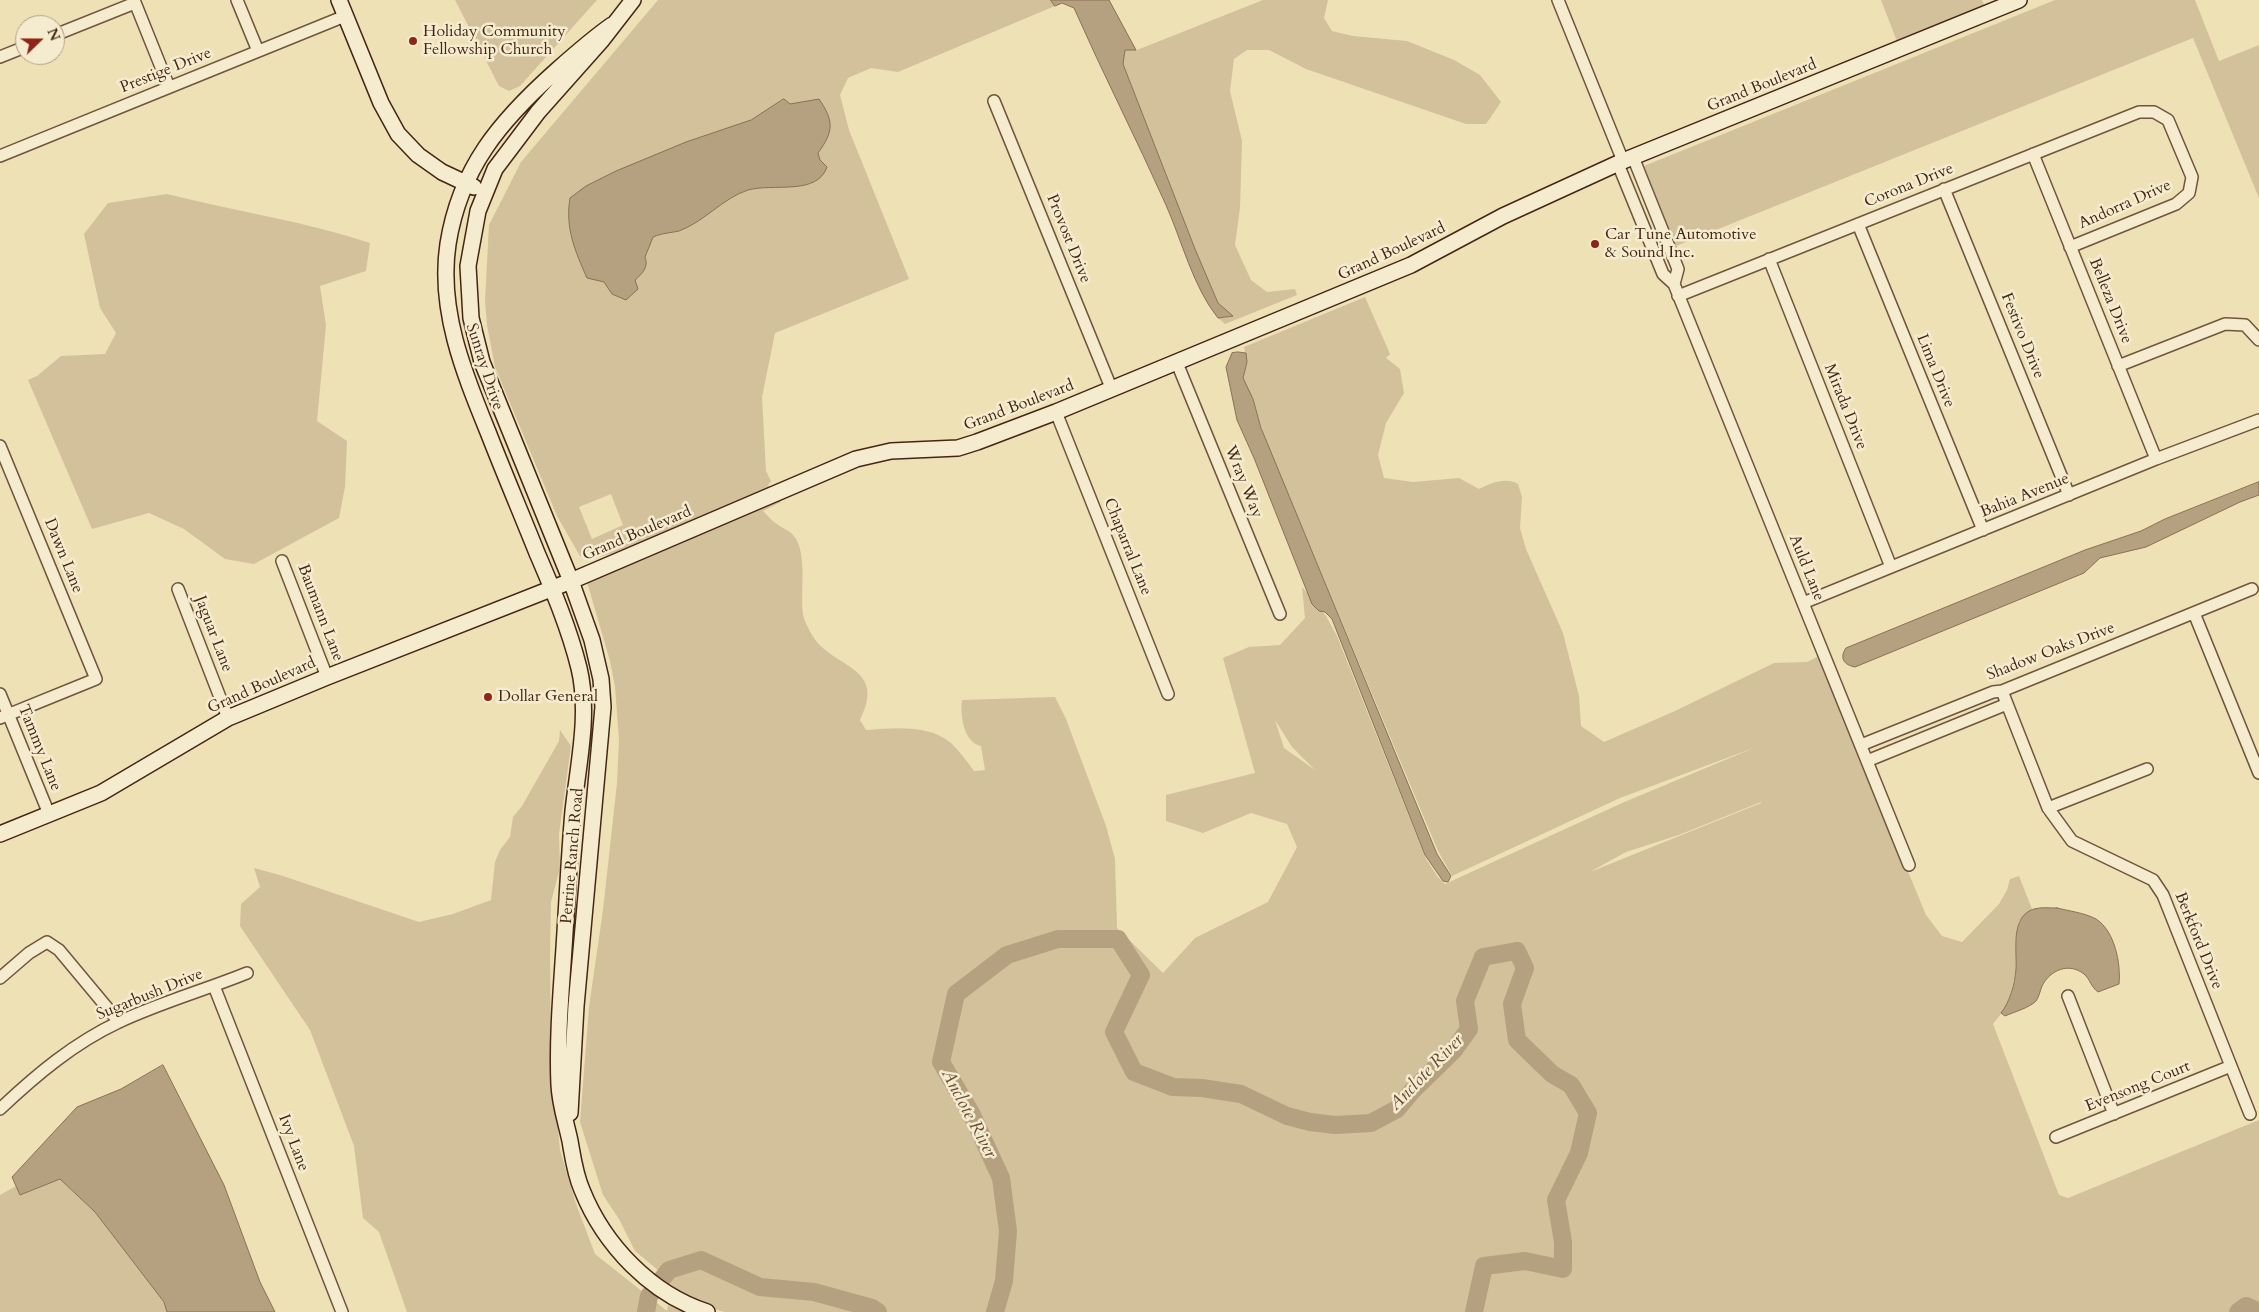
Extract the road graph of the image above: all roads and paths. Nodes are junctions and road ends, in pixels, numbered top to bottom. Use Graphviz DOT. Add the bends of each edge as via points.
graph roads {
  1 [pos="237,0"];
  2 [pos="338,0"];
  3 [pos="633,0"];
  4 [pos="1558,0"];
  5 [pos="2018,0"];
  6 [pos="134,2"];
  7 [pos="345,16"];
  8 [pos="612,25"];
  9 [pos="65,31"];
  10 [pos="15,51"];
  11 [pos="258,51"];
  12 [pos="0,57"];
  13 [pos="169,87"];
  14 [pos="994,101"];
  15 [pos="2154,112"];
  16 [pos="2033,154"];
  17 [pos="0,156"];
  18 [pos="1625,161"];
  19 [pos="467,184"];
  20 [pos="1944,189"];
  21 [pos="485,191"];
  22 [pos="1858,224"];
  23 [pos="2070,247"];
  24 [pos="1769,260"];
  25 [pos="1674,284"];
  26 [pos="1678,296"];
  27 [pos="2259,340"];
  28 [pos="1176,363"];
  29 [pos="2118,366"];
  30 [pos="1112,390"];
  31 [pos="1056,412"];
  32 [pos="2259,420"];
  33 [pos="0,446"];
  34 [pos="2156,460"];
  35 [pos="2069,495"];
  36 [pos="1983,530"];
  37 [pos="282,561"];
  38 [pos="1891,567"];
  39 [pos="571,581"];
  40 [pos="552,588"];
  41 [pos="178,589"];
  42 [pos="2252,589"];
  43 [pos="1803,603"];
  44 [pos="2194,613"];
  45 [pos="1280,614"];
  46 [pos="327,677"];
  47 [pos="2002,692"];
  48 [pos="0,694"];
  49 [pos="1168,694"];
  50 [pos="2007,704"];
  51 [pos="4,716"];
  52 [pos="228,718"];
  53 [pos="1861,745"];
  54 [pos="1867,761"];
  55 [pos="2147,769"];
  56 [pos="2259,774"];
  57 [pos="2048,808"];
  58 [pos="49,814"];
  59 [pos="0,834"];
  60 [pos="1909,865"];
  61 [pos="247,973"];
  62 [pos="0,978"];
  63 [pos="214,986"];
  64 [pos="2068,996"];
  65 [pos="119,1022"];
  66 [pos="2231,1066"];
  67 [pos="0,1109"];
  68 [pos="2114,1114"];
  69 [pos="2250,1114"];
  70 [pos="2056,1137"];
  71 [pos="570,1140"];
  72 [pos="342,1312"];
  73 [pos="707,1312"];
  1 -- 11 [label="street"];
  2 -- 7 [label="street"];
  3 -- 8 [label="street, Sunray Drive"];
  4 -- 18 [label="street"];
  5 -- 18 [label="street, Grand Boulevard"];
  6 -- 9 [label="street"];
  6 -- 13 [label="street"];
  7 -- 11 [label="street, Prestige Drive"];
  7 -- 19 [label="street" via="381,103 398,134 418,155"];
  8 -- 19 [label="street, Sunray Drive" via="508,117 478,159"];
  8 -- 21 [label="street, Sunray Drive" via="527,126 495,169"];
  10 -- 12 [label="street"];
  11 -- 13 [label="street, Prestige Drive"];
  13 -- 17 [label="street, Prestige Drive"];
  14 -- 30 [label="street, Provost Drive"];
  15 -- 16 [label="street, Corona Drive" via="2139,112"];
  15 -- 23 [label="street, Andorra Drive" via="2168,120 2192,177 2188,193 2176,204"];
  16 -- 20 [label="street, Corona Drive"];
  16 -- 23 [label="street, Belleza Drive"];
  18 -- 25 [label="street, Auld Lane" via="1663,274"];
  18 -- 25 [label="street, Auld Lane" via="1678,269"];
  18 -- 28 [label="street, Grand Boulevard" via="1503,216 1411,265"];
  19 -- 21 [label="street"];
  19 -- 40 [label="street, Sunray Drive" via="448,245 448,306 455,345"];
  20 -- 22 [label="street, Corona Drive"];
  20 -- 35 [label="street, Festivo Drive"];
  21 -- 39 [label="street, Sunray Drive" via="468,266 471,318 482,362"];
  22 -- 24 [label="street, Corona Drive"];
  22 -- 36 [label="street, Lima Drive"];
  23 -- 29 [label="street, Belleza Drive"];
  24 -- 26 [label="street, Corona Drive"];
  24 -- 38 [label="street, Mirada Drive"];
  25 -- 26 [label="street, Auld Lane"];
  26 -- 43 [label="street, Auld Lane"];
  27 -- 29 [label="street" via="2244,325 2225,324"];
  28 -- 30 [label="street, Grand Boulevard"];
  28 -- 45 [label="street, Wray Way"];
  29 -- 34 [label="street, Belleza Drive"];
  30 -- 31 [label="street, Grand Boulevard"];
  31 -- 39 [label="street, Grand Boulevard" via="958,448 891,451 856,459"];
  31 -- 49 [label="street, Chaparral Lane"];
  32 -- 34 [label="street, Bahia Avenue"];
  33 -- 51 [label="street, Dawn Lane" via="96,679"];
  34 -- 35 [label="street, Bahia Avenue"];
  35 -- 36 [label="street, Bahia Avenue"];
  36 -- 38 [label="street, Bahia Avenue"];
  37 -- 46 [label="street, Baumann Lane"];
  38 -- 43 [label="street, Bahia Avenue"];
  39 -- 40 [label="street, Grand Boulevard"];
  39 -- 71 [label="street, Perrine Ranch Road" via="592,640 604,707 570,1079"];
  40 -- 46 [label="street, Grand Boulevard"];
  40 -- 71 [label="street, Perrine Ranch Road" via="580,671 583,701 558,1050 562,1116"];
  41 -- 52 [label="street, Jaguar Lane"];
  42 -- 44 [label="street, Shadow Oaks Drive"];
  43 -- 53 [label="street, Auld Lane"];
  44 -- 47 [label="street, Shadow Oaks Drive"];
  44 -- 56 [label="street"];
  46 -- 52 [label="street, Grand Boulevard"];
  47 -- 50 [label="street, Berkford Drive"];
  47 -- 53 [label="street, Shadow Oaks Drive" via="1993,692"];
  48 -- 51 [label="street, Tammy Lane"];
  50 -- 54 [label="street, Shadow Oaks Drive"];
  50 -- 57 [label="street, Berkford Drive"];
  51 -- 58 [label="street, Tammy Lane"];
  52 -- 58 [label="street, Grand Boulevard" via="101,793"];
  53 -- 54 [label="street, Auld Lane"];
  54 -- 60 [label="street, Auld Lane"];
  55 -- 57 [label="street"];
  57 -- 66 [label="street, Berkford Drive" via="2072,841 2152,880 2163,895"];
  58 -- 59 [label="street, Grand Boulevard"];
  61 -- 63 [label="street, Sugarbush Drive"];
  62 -- 65 [label="street" via="29,952 47,942 59,950"];
  63 -- 65 [label="street, Sugarbush Drive"];
  63 -- 72 [label="street, Ivy Lane"];
  64 -- 68 [label="street"];
  65 -- 67 [label="street, Sugarbush Drive" via="71,1049"];
  66 -- 68 [label="street, Evensong Court"];
  66 -- 69 [label="street, Berkford Drive"];
  68 -- 70 [label="street, Evensong Court"];
  71 -- 73 [label="street, Perrine Ranch Road" via="582,1192 598,1222 621,1253 675,1298"];
}
